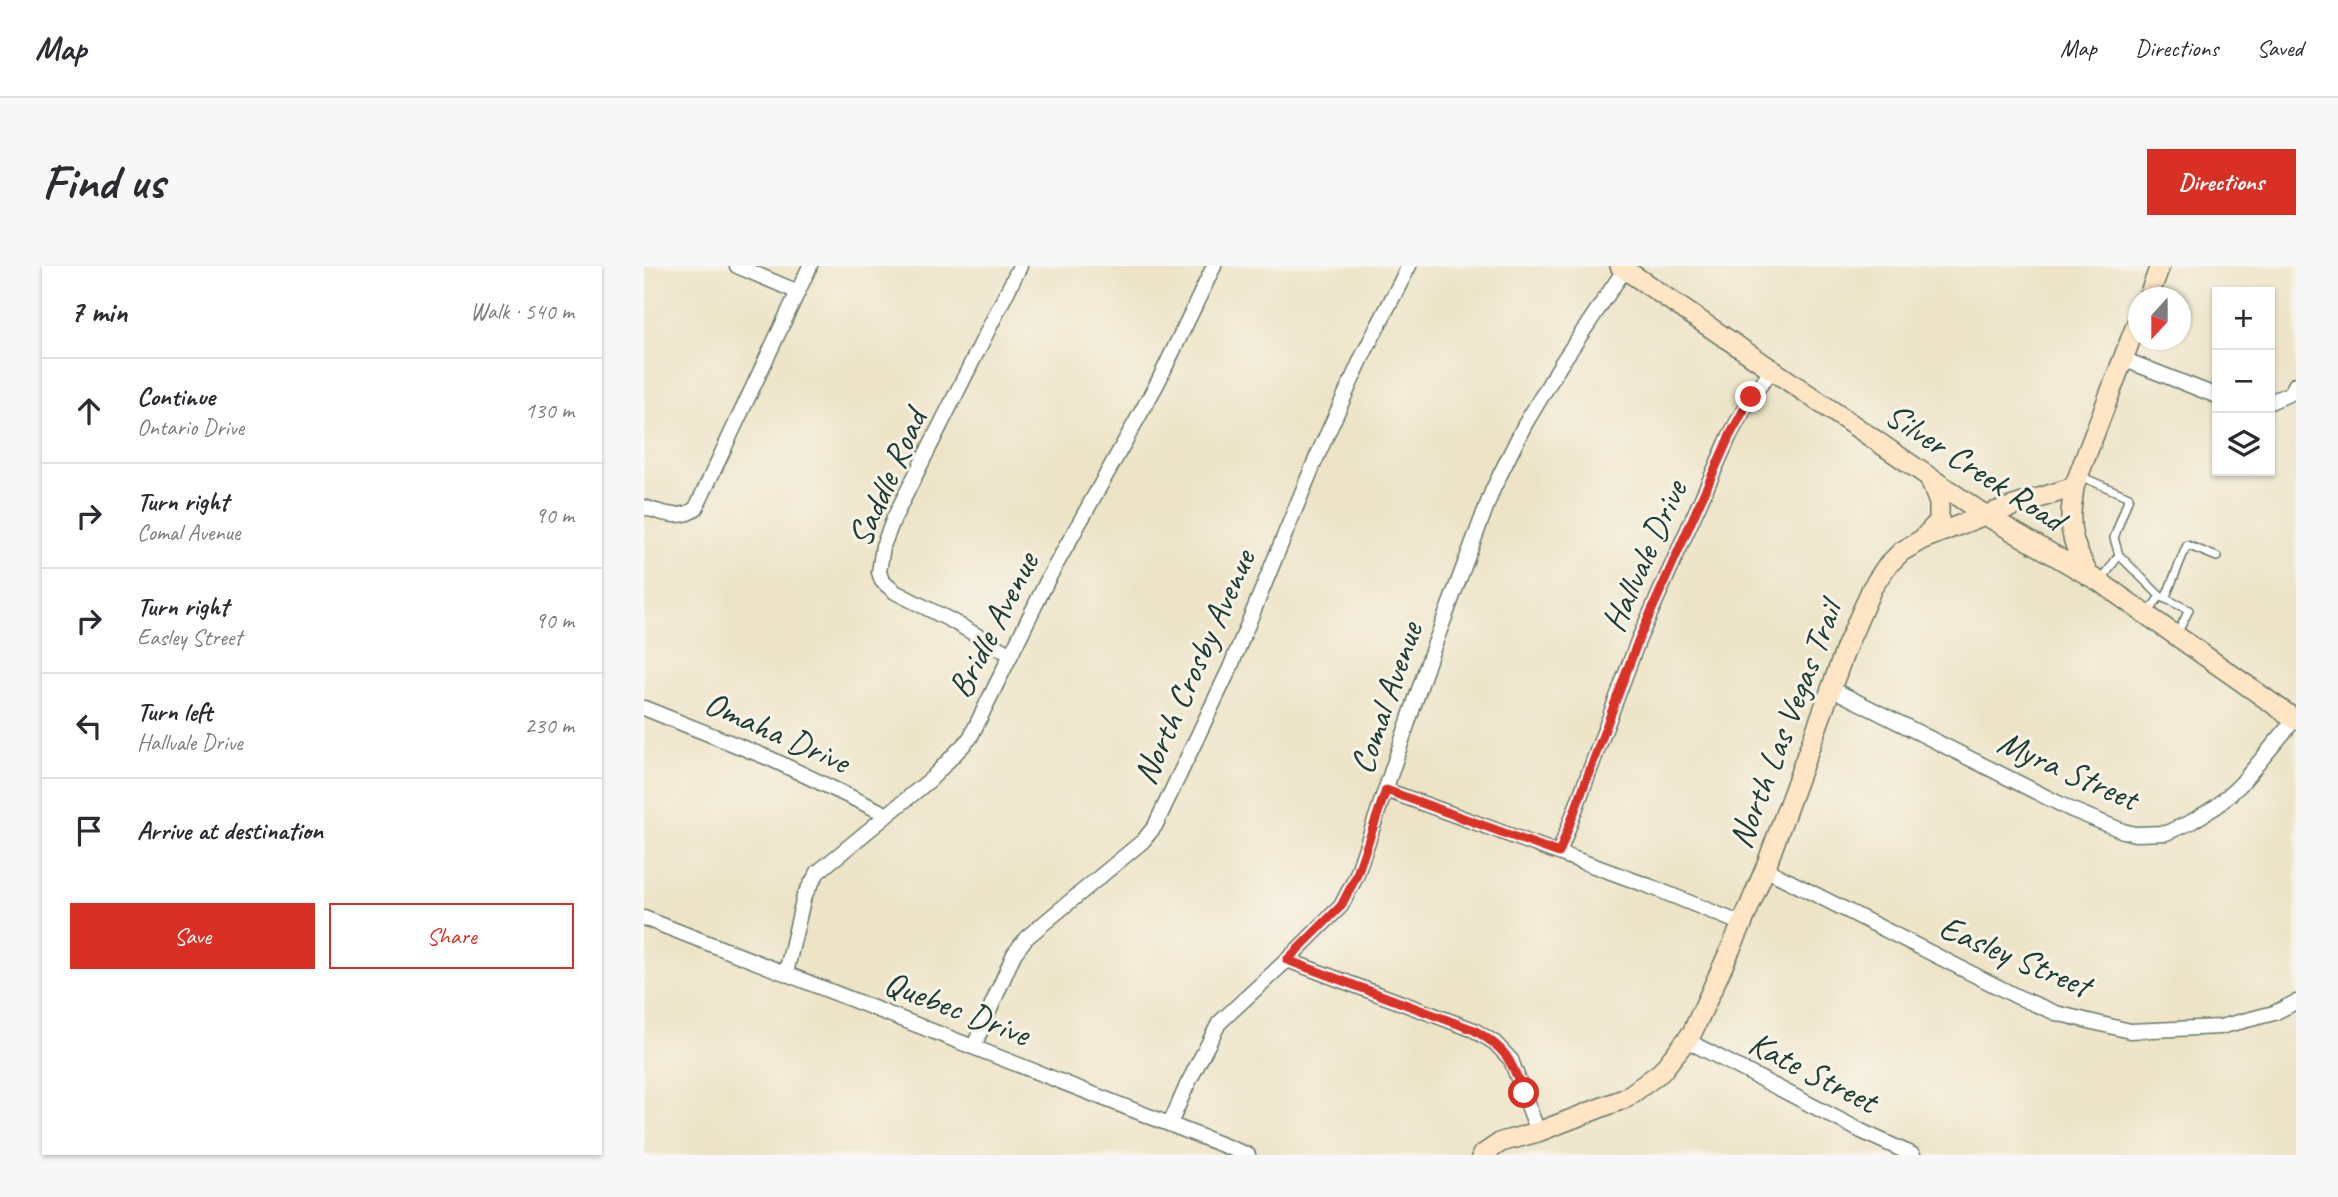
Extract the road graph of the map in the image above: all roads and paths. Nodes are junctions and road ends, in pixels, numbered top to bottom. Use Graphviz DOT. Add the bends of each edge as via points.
graph roads {
  1 [pos="737,266"];
  2 [pos="810,266"];
  3 [pos="1020,266"];
  4 [pos="1214,266"];
  5 [pos="1409,266"];
  6 [pos="2160,266"];
  7 [pos="1624,267"];
  8 [pos="2152,287"];
  9 [pos="798,292"];
  10 [pos="2128,346"];
  11 [pos="2123,359"];
  12 [pos="1772,370"];
  13 [pos="2296,384"];
  14 [pos="2212,394"];
  15 [pos="2275,400"];
  16 [pos="1929,477"];
  17 [pos="2076,481"];
  18 [pos="645,509"];
  19 [pos="1985,515"];
  20 [pos="1921,540"];
  21 [pos="2119,555"];
  22 [pos="2217,557"];
  23 [pos="2094,579"];
  24 [pos="2162,598"];
  25 [pos="2146,616"];
  26 [pos="2176,636"];
  27 [pos="1011,655"];
  28 [pos="1830,688"];
  29 [pos="644,708"];
  30 [pos="2295,720"];
  31 [pos="1386,790"];
  32 [pos="886,814"];
  33 [pos="1559,853"];
  34 [pos="1765,869"];
  35 [pos="644,918"];
  36 [pos="1742,924"];
  37 [pos="1287,960"];
  38 [pos="786,973"];
  39 [pos="2296,1002"];
  40 [pos="1686,1040"];
  41 [pos="974,1046"];
  42 [pos="1170,1124"];
  43 [pos="1538,1132"];
  44 [pos="1248,1155"];
  45 [pos="1482,1155"];
  46 [pos="1913,1155"];
  1 -- 9 [label="street"];
  2 -- 9 [label="street"];
  3 -- 27 [label="street, Saddle Road" via="894,518 879,572 895,592"];
  4 -- 27 [label="street, Bridle Avenue" via="1158,382"];
  5 -- 41 [label="street, North Crosby Avenue" via="1358,365 1230,668 1155,826 1026,939 1014,954"];
  6 -- 8 [label="street"];
  7 -- 12 [label="street, Silver Creek Road"];
  7 -- 31 [label="street, Comal Avenue" via="1524,426 1493,489"];
  9 -- 18 [label="street" via="696,508 670,516"];
  10 -- 11 [label="street"];
  11 -- 14 [label="street"];
  11 -- 17 [label="street"];
  12 -- 16 [label="street, Silver Creek Road"];
  12 -- 33 [label="street, Hallvale Drive" via="1730,435 1638,641"];
  13 -- 15 [label="street" via="2291,393"];
  16 -- 19 [label="street, Silver Creek Road"];
  16 -- 20 [label="street" via="1939,503 1939,521"];
  17 -- 19 [label="street, North Las Vegas Trail"];
  17 -- 21 [label="lane" via="2129,497 2114,538"];
  17 -- 23 [label="street" via="2072,531 2078,553"];
  19 -- 20 [label="street, North Las Vegas Trail"];
  19 -- 23 [label="street, Silver Creek Road"];
  20 -- 28 [label="street, North Las Vegas Trail" via="1900,552 1872,588"];
  21 -- 23 [label="lane"];
  21 -- 24 [label="lane"];
  22 -- 24 [label="lane" via="2187,545"];
  23 -- 25 [label="street, Silver Creek Road"];
  24 -- 25 [label="lane"];
  24 -- 26 [label="lane" via="2189,610"];
  25 -- 26 [label="street, Silver Creek Road"];
  26 -- 30 [label="street, Silver Creek Road"];
  27 -- 32 [label="street, Bridle Avenue" via="970,738 931,779"];
  28 -- 30 [label="street, Myra Street" via="2070,810 2135,834 2166,833 2217,806"];
  28 -- 34 [label="street, North Las Vegas Trail"];
  29 -- 32 [label="street, Omaha Drive" via="771,759"];
  31 -- 33 [label="street"];
  31 -- 37 [label="street, Comal Avenue" via="1341,906"];
  32 -- 38 [label="street, Bridle Avenue" via="818,872 804,896"];
  33 -- 36 [label="street"];
  34 -- 36 [label="street, North Las Vegas Trail"];
  34 -- 39 [label="street, Easley Street" via="2056,1013 2130,1031 2220,1027 2274,1013"];
  35 -- 38 [label="street, Quebec Drive"];
  36 -- 40 [label="street, North Las Vegas Trail"];
  37 -- 42 [label="street, Comal Avenue" via="1219,1023"];
  37 -- 43 [label="street" via="1474,1030 1495,1043 1511,1060"];
  38 -- 41 [label="street, Quebec Drive"];
  40 -- 43 [label="street, North Las Vegas Trail" via="1661,1072 1626,1098"];
  40 -- 46 [label="street, Kate Street"];
  41 -- 42 [label="street, Quebec Drive"];
  42 -- 44 [label="street, Quebec Drive"];
  43 -- 45 [label="street, North Las Vegas Trail" via="1501,1142"];
}
